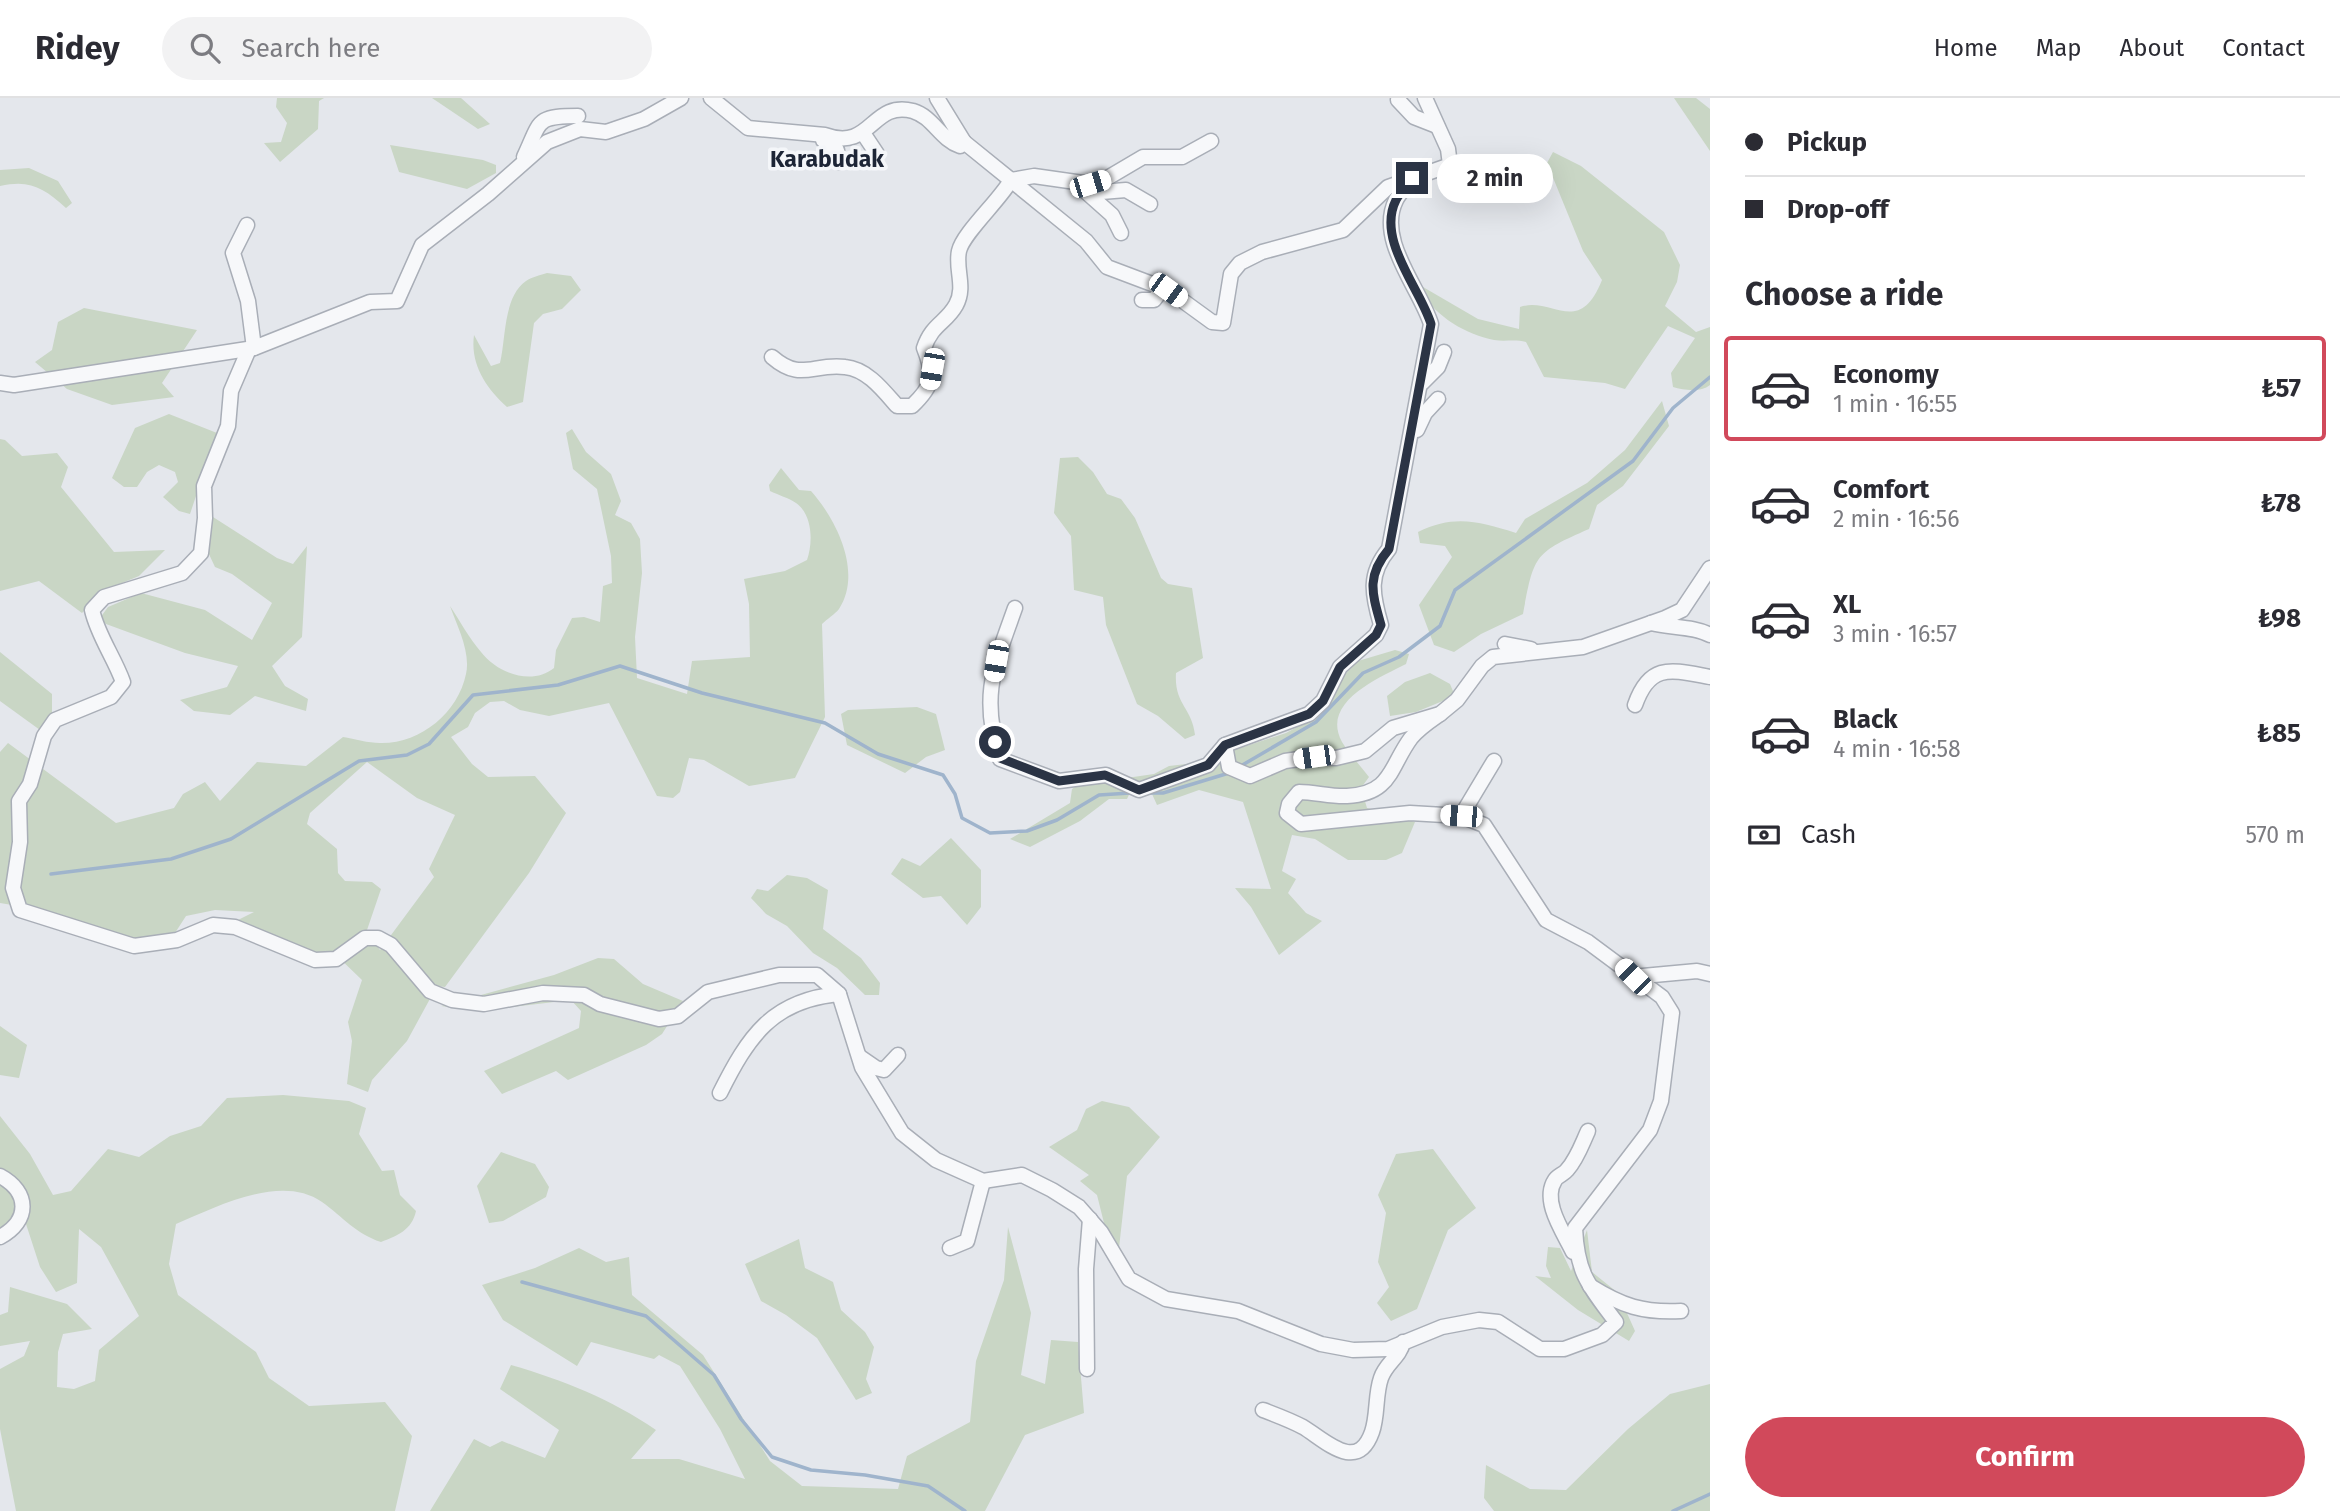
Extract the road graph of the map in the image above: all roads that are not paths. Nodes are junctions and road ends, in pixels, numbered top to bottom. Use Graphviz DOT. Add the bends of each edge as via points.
graph roads {
  1 [pos="681,98"];
  2 [pos="711,98"];
  3 [pos="937,98"];
  4 [pos="1425,98"];
  5 [pos="1398,100"];
  6 [pos="578,116"];
  7 [pos="1437,126"];
  8 [pos="802,132"];
  9 [pos="863,133"];
  10 [pos="1211,141"];
  11 [pos="964,142"];
  12 [pos="877,154"];
  13 [pos="838,162"];
  14 [pos="521,165"];
  15 [pos="1412,178"];
  16 [pos="1011,180"];
  17 [pos="1074,182"];
  18 [pos="1089,193"];
  19 [pos="1150,204"];
  20 [pos="247,225"];
  21 [pos="1121,233"];
  22 [pos="1163,288"];
  23 [pos="1142,300"];
  24 [pos="252,349"];
  25 [pos="1444,352"];
  26 [pos="772,356"];
  27 [pos="0,383"];
  28 [pos="1422,383"];
  29 [pos="1438,399"];
  30 [pos="1406,454"];
  31 [pos="1710,568"];
  32 [pos="1015,608"];
  33 [pos="1649,623"];
  34 [pos="1710,635"];
  35 [pos="1504,644"];
  36 [pos="1546,653"];
  37 [pos="1710,677"];
  38 [pos="1635,705"];
  39 [pos="1440,714"];
  40 [pos="1225,745"];
  41 [pos="1494,761"];
  42 [pos="1461,816"];
  43 [pos="1710,974"];
  44 [pos="1633,977"];
  45 [pos="839,994"];
  46 [pos="898,1055"];
  47 [pos="858,1056"];
  48 [pos="720,1093"];
  49 [pos="1588,1131"];
  50 [pos="0,1176"];
  51 [pos="983,1181"];
  52 [pos="1090,1219"];
  53 [pos="0,1237"];
  54 [pos="950,1248"];
  55 [pos="1576,1259"];
  56 [pos="1589,1285"];
  57 [pos="1681,1311"];
  58 [pos="1403,1342"];
  59 [pos="1087,1369"];
  60 [pos="1263,1410"];
  1 -- 14 [label="street" via="644,119 606,132 580,129 547,142"];
  2 -- 8 [label="street" via="748,128"];
  3 -- 11 [label="street"];
  4 -- 7 [label="street"];
  5 -- 7 [label="street" via="1415,117"];
  6 -- 14 [label="street" via="548,117 540,122"];
  7 -- 15 [label="street" via="1450,165"];
  8 -- 9 [label="street" via="850,140"];
  8 -- 13 [label="street" via="828,142 837,150"];
  9 -- 11 [label="street" via="885,113 911,111 926,116 949,142 960,146"];
  9 -- 12 [label="street"];
  10 -- 17 [label="street" via="1182,157 1143,157 1104,180"];
  11 -- 16 [label="street"];
  14 -- 24 [label="street" via="422,246 397,301 370,302"];
  15 -- 22 [label="street" via="1388,187 1343,230 1262,252 1240,263 1231,274 1223,323 1212,322"];
  15 -- 28 [label="street" via="1396,201 1392,226 1401,266 1425,304 1431,324"];
  16 -- 17 [label="street" via="1034,176"];
  16 -- 22 [label="street" via="1086,241 1107,267"];
  16 -- 26 [label="street" via="959,251 961,288 956,306 929,332 924,348 932,369 929,390 912,406 897,406 875,380 848,367 823,366 798,373"];
  17 -- 18 [label="street"];
  18 -- 19 [label="street" via="1126,190"];
  18 -- 21 [label="street" via="1112,215"];
  20 -- 24 [label="street" via="233,253 248,301"];
  22 -- 23 [label="street" via="1154,300"];
  24 -- 27 [label="street" via="15,385"];
  24 -- 45 [label="street" via="231,391 228,426 204,486 201,553 182,573 104,597 92,610 123,682 111,697 55,720 44,736 30,784 19,801 20,842 13,888 20,910 134,947 177,940 213,925 235,927 315,960 336,959 365,938 378,937 430,991 452,1000 484,1004 543,993 584,995 600,1004 659,1019 678,1016 708,992 779,975 817,975"];
  25 -- 28 [label="street" via="1438,367"];
  28 -- 30 [label="street"];
  29 -- 30 [label="street" via="1425,413"];
  30 -- 40 [label="street" via="1389,549 1377,563 1372,583 1381,625 1376,635 1340,667 1323,701 1309,714"];
  31 -- 33 [label="street" via="1682,610"];
  32 -- 40 [label="street" via="996,661 988,708 1000,758 1059,781 1105,775 1139,790 1208,765"];
  33 -- 34 [label="street" via="1678,630 1694,627"];
  33 -- 36 [label="street" via="1583,647"];
  35 -- 36 [label="street"];
  36 -- 39 [label="street" via="1493,657 1457,701"];
  37 -- 38 [label="street" via="1656,673 1640,689"];
  39 -- 40 [label="street" via="1393,729 1365,751 1285,761 1250,776 1228,767"];
  39 -- 42 [label="street" via="1417,731 1394,773 1375,790 1345,797 1299,792 1287,813 1301,824 1410,813"];
  41 -- 42 [label="street"];
  42 -- 44 [label="street" via="1484,825 1546,920 1588,942"];
  43 -- 44 [label="street" via="1697,971"];
  44 -- 55 [label="street" via="1662,997 1672,1013 1661,1101 1650,1130 1575,1228"];
  45 -- 47 [label="street"];
  45 -- 48 [label="street" via="813,996 780,1011 757,1030 741,1050"];
  46 -- 47 [label="street" via="884,1070"];
  47 -- 51 [label="street" via="902,1133 936,1160"];
  49 -- 55 [label="street" via="1551,1192 1552,1210"];
  50 -- 53 [label="street" via="15,1185 22,1206 14,1228"];
  51 -- 52 [label="street" via="1022,1175 1079,1207"];
  51 -- 54 [label="street" via="967,1241"];
  52 -- 58 [label="street" via="1129,1279 1166,1299 1238,1311 1321,1344 1353,1350 1388,1349"];
  52 -- 59 [label="street"];
  55 -- 56 [label="street"];
  56 -- 57 [label="street" via="1619,1304"];
  56 -- 58 [label="street" via="1616,1322 1602,1335 1564,1349 1540,1349 1498,1322 1479,1320 1442,1327"];
  58 -- 60 [label="street" via="1381,1378 1373,1430 1358,1450 1336,1449 1290,1420"];
}
